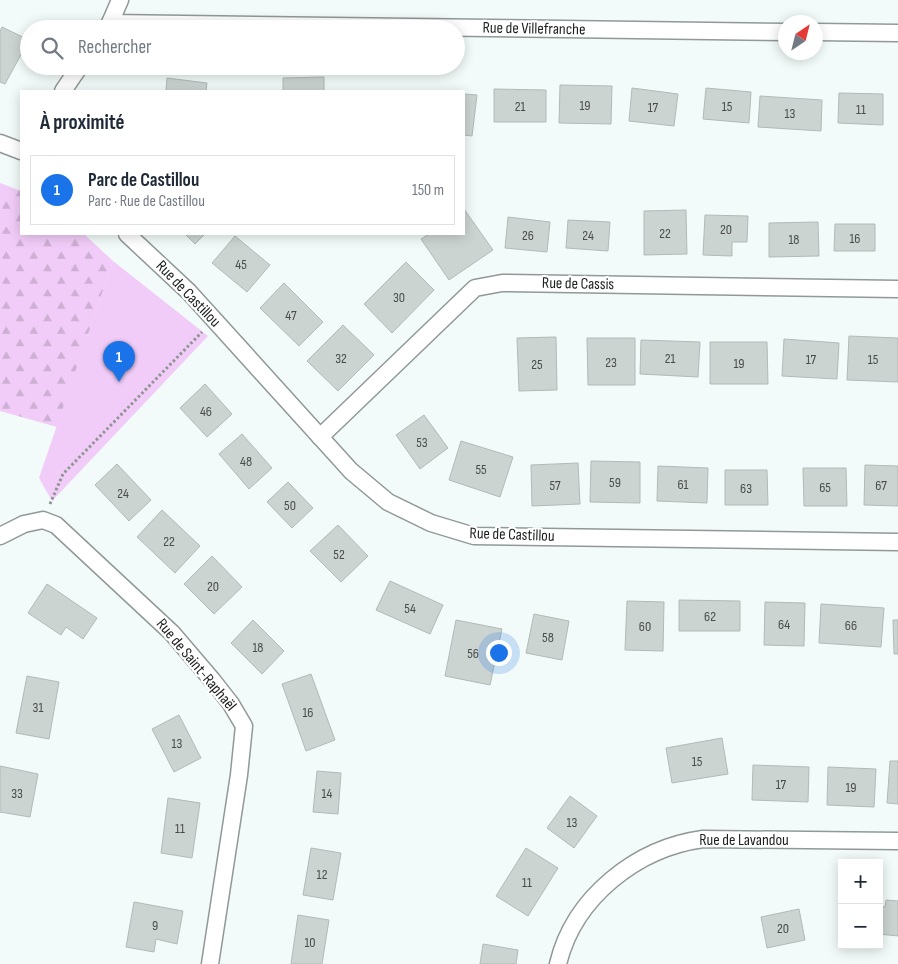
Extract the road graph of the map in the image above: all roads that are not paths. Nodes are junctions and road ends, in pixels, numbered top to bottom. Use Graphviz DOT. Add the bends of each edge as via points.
graph roads {
  1 [pos="120,0"];
  2 [pos="111,20"];
  3 [pos="465,29"];
  4 [pos="778,32"];
  5 [pos="823,32"];
  6 [pos="898,34"];
  7 [pos="74,75"];
  8 [pos="63,90"];
  9 [pos="0,143"];
  10 [pos="20,151"];
  11 [pos="128,235"];
  12 [pos="898,289"];
  13 [pos="320,437"];
  14 [pos="0,536"];
  15 [pos="898,542"];
  16 [pos="898,841"];
  17 [pos="210,964"];
  18 [pos="558,964"];
  1 -- 2 [label="street"];
  3 -- 4 [label="street, Rue de Villefranche"];
  5 -- 6 [label="street"];
  7 -- 8 [label="street"];
  9 -- 10 [label="street"];
  11 -- 13 [label="street, Rue de Castillou" via="189,292"];
  12 -- 13 [label="street, Rue de Cassis" via="502,283 474,288"];
  13 -- 15 [label="street, Rue de Castillou" via="351,471 388,502 431,524 474,536"];
  14 -- 17 [label="street, Rue de Saint-Raphaël" via="24,524 43,520 56,525 172,633 219,688 244,726"];
  16 -- 18 [label="street, Rue de Lavandou" via="703,839 665,848 644,857 608,883 592,900 570,932"];
}
